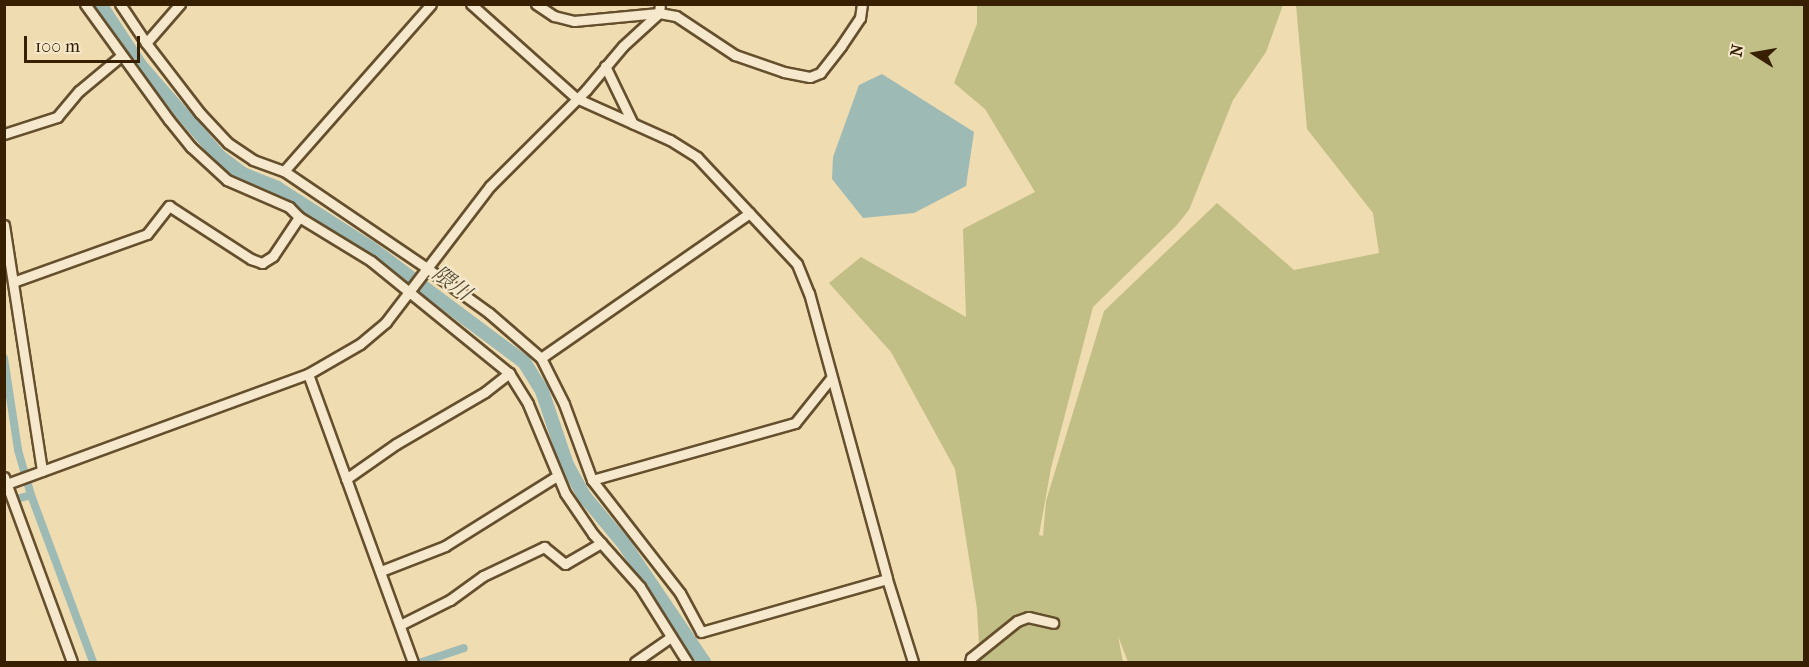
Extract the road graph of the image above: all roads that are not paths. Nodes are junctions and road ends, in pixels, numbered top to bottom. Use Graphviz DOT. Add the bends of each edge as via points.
graph roads {
  1 [pos="85,4"];
  2 [pos="120,4"];
  3 [pos="180,4"];
  4 [pos="431,4"];
  5 [pos="471,4"];
  6 [pos="536,4"];
  7 [pos="862,4"];
  8 [pos="659,9"];
  9 [pos="146,43"];
  10 [pos="121,56"];
  11 [pos="605,66"];
  12 [pos="576,98"];
  13 [pos="633,124"];
  14 [pos="4,134"];
  15 [pos="284,171"];
  16 [pos="750,213"];
  17 [pos="299,217"];
  18 [pos="4,225"];
  19 [pos="428,269"];
  20 [pos="13,282"];
  21 [pos="411,290"];
  22 [pos="541,358"];
  23 [pos="509,373"];
  24 [pos="308,374"];
  25 [pos="831,378"];
  26 [pos="42,471"];
  27 [pos="557,476"];
  28 [pos="346,479"];
  29 [pos="592,480"];
  30 [pos="7,482"];
  31 [pos="601,543"];
  32 [pos="381,571"];
  33 [pos="887,579"];
  34 [pos="1053,623"];
  35 [pos="402,624"];
  36 [pos="671,637"];
  37 [pos="72,663"];
  38 [pos="413,663"];
  39 [pos="635,663"];
  40 [pos="687,663"];
  41 [pos="913,663"];
  42 [pos="970,663"];
  1 -- 10 [label="street"];
  2 -- 9 [label="street"];
  3 -- 9 [label="street"];
  4 -- 15 [label="street"];
  5 -- 12 [label="street"];
  6 -- 8 [label="street" via="554,16 574,21"];
  7 -- 8 [label="street" via="860,18 842,46 820,73 810,77 735,55"];
  8 -- 11 [label="street"];
  9 -- 15 [label="street" via="228,143 253,160"];
  10 -- 14 [label="street" via="79,91 57,117"];
  10 -- 17 [label="street" via="191,147 227,180 289,207"];
  11 -- 12 [label="street"];
  11 -- 13 [label="street"];
  12 -- 13 [label="street"];
  12 -- 19 [label="street" via="490,186"];
  13 -- 16 [label="street" via="691,152"];
  15 -- 19 [label="street"];
  16 -- 22 [label="street"];
  16 -- 25 [label="street" via="791,255 801,272"];
  17 -- 20 [label="street" via="273,256 262,263 169,206 147,234"];
  17 -- 21 [label="street"];
  18 -- 20 [label="street"];
  19 -- 21 [label="street"];
  19 -- 22 [label="street" via="489,313"];
  20 -- 26 [label="street"];
  21 -- 23 [label="street"];
  21 -- 24 [label="street" via="386,322 360,344"];
  22 -- 29 [label="street" via="564,404"];
  23 -- 27 [label="street" via="528,404"];
  23 -- 28 [label="street"];
  24 -- 26 [label="street"];
  24 -- 28 [label="street"];
  25 -- 29 [label="street" via="795,423"];
  25 -- 33 [label="street"];
  26 -- 30 [label="street"];
  27 -- 31 [label="street"];
  27 -- 32 [label="street" via="445,546"];
  28 -- 32 [label="street"];
  29 -- 33 [label="street" via="680,593 700,632"];
  30 -- 37 [label="street"];
  31 -- 35 [label="street" via="565,564 544,547 483,576 450,600"];
  31 -- 36 [label="street" via="640,587"];
  32 -- 38 [label="street"];
  33 -- 41 [label="street"];
  34 -- 42 [label="street" via="1028,617 1017,621 971,658"];
  36 -- 39 [label="street"];
  36 -- 40 [label="street"];
}
